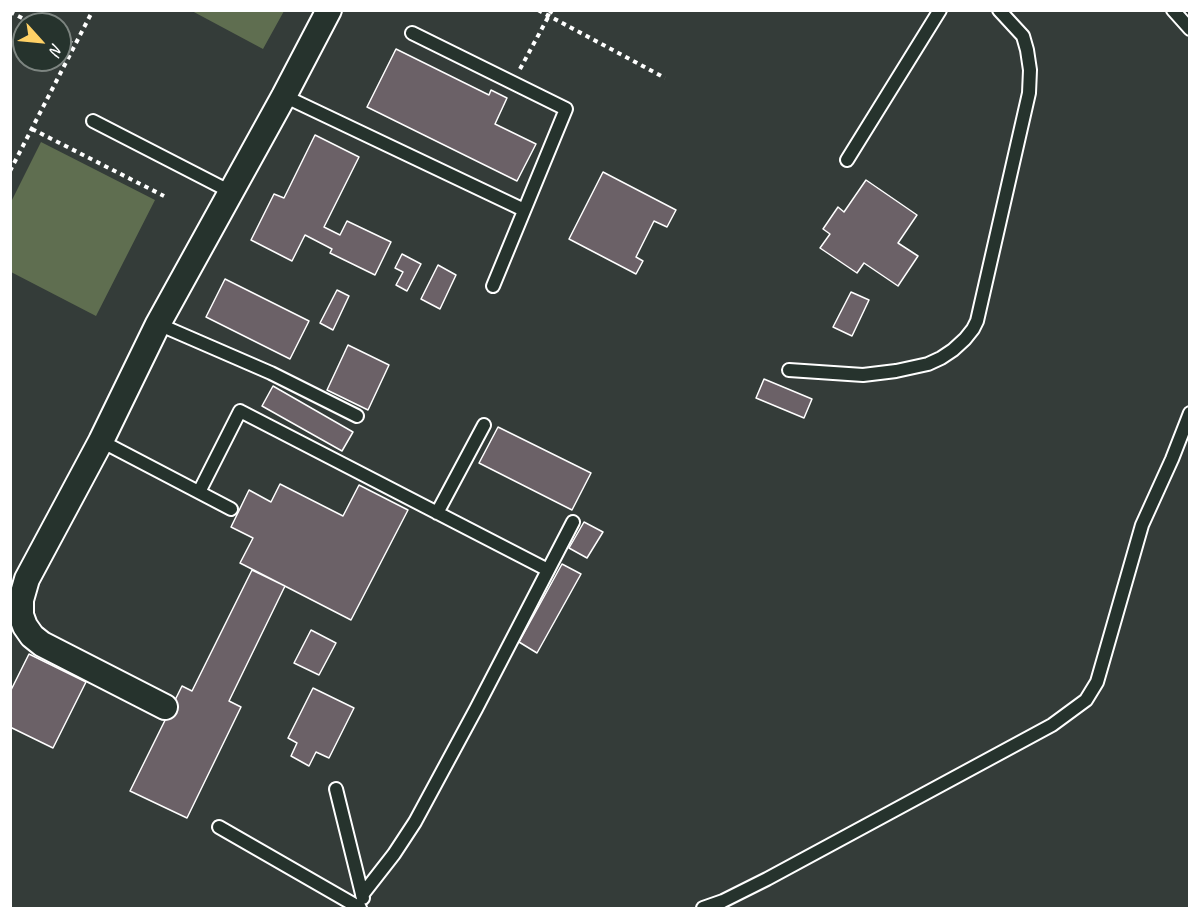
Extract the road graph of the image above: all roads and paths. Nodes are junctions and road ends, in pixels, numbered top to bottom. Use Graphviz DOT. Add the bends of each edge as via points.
graph roads {
  1 [pos="93,10"];
  2 [pos="329,10"];
  3 [pos="538,10"];
  4 [pos="552,10"];
  5 [pos="940,10"];
  6 [pos="999,10"];
  7 [pos="1173,10"];
  8 [pos="549,16"];
  9 [pos="1190,29"];
  10 [pos="412,33"];
  11 [pos="72,43"];
  12 [pos="75,45"];
  13 [pos="665,78"];
  14 [pos="513,83"];
  15 [pos="284,96"];
  16 [pos="93,121"];
  17 [pos="32,129"];
  18 [pos="847,160"];
  19 [pos="10,171"];
  20 [pos="231,192"];
  21 [pos="164,196"];
  22 [pos="524,210"];
  23 [pos="493,286"];
  24 [pos="158,324"];
  25 [pos="789,370"];
  26 [pos="1190,413"];
  27 [pos="357,416"];
  28 [pos="484,425"];
  29 [pos="100,441"];
  30 [pos="200,492"];
  31 [pos="231,509"];
  32 [pos="438,513"];
  33 [pos="573,522"];
  34 [pos="548,570"];
  35 [pos="27,579"];
  36 [pos="10,610"];
  37 [pos="165,708"];
  38 [pos="336,789"];
  39 [pos="219,826"];
  40 [pos="362,895"];
  41 [pos="360,909"];
  42 [pos="368,909"];
  43 [pos="703,909"];
  1 -- 12 [label="path"];
  2 -- 15 [label="street"];
  3 -- 8 [label="path"];
  4 -- 8 [label="path"];
  5 -- 18 [label="lane"];
  6 -- 25 [label="lane" via="1023,36 1030,70 1029,93 973,329 959,345 928,364 862,375"];
  7 -- 9 [label="lane"];
  8 -- 13 [label="path"];
  8 -- 14 [label="path"];
  10 -- 14 [label="lane"];
  11 -- 12 [label="path"];
  12 -- 17 [label="path"];
  14 -- 22 [label="lane" via="566,109"];
  15 -- 20 [label="street"];
  15 -- 22 [label="lane"];
  16 -- 20 [label="lane"];
  17 -- 19 [label="path"];
  17 -- 21 [label="path"];
  20 -- 24 [label="street"];
  22 -- 23 [label="lane"];
  24 -- 27 [label="lane" via="272,373"];
  24 -- 29 [label="street"];
  26 -- 43 [label="lane" via="1142,525 1097,682 1086,700 1042,731 767,879"];
  28 -- 32 [label="lane"];
  29 -- 30 [label="lane"];
  29 -- 35 [label="street"];
  30 -- 31 [label="lane"];
  30 -- 32 [label="lane" via="240,411"];
  32 -- 34 [label="lane"];
  33 -- 34 [label="lane"];
  34 -- 40 [label="lane" via="415,822"];
  35 -- 36 [label="lane"];
  35 -- 37 [label="street" via="21,615 32,636"];
  38 -- 40 [label="lane"];
  39 -- 41 [label="lane"];
  40 -- 42 [label="lane"];
}
